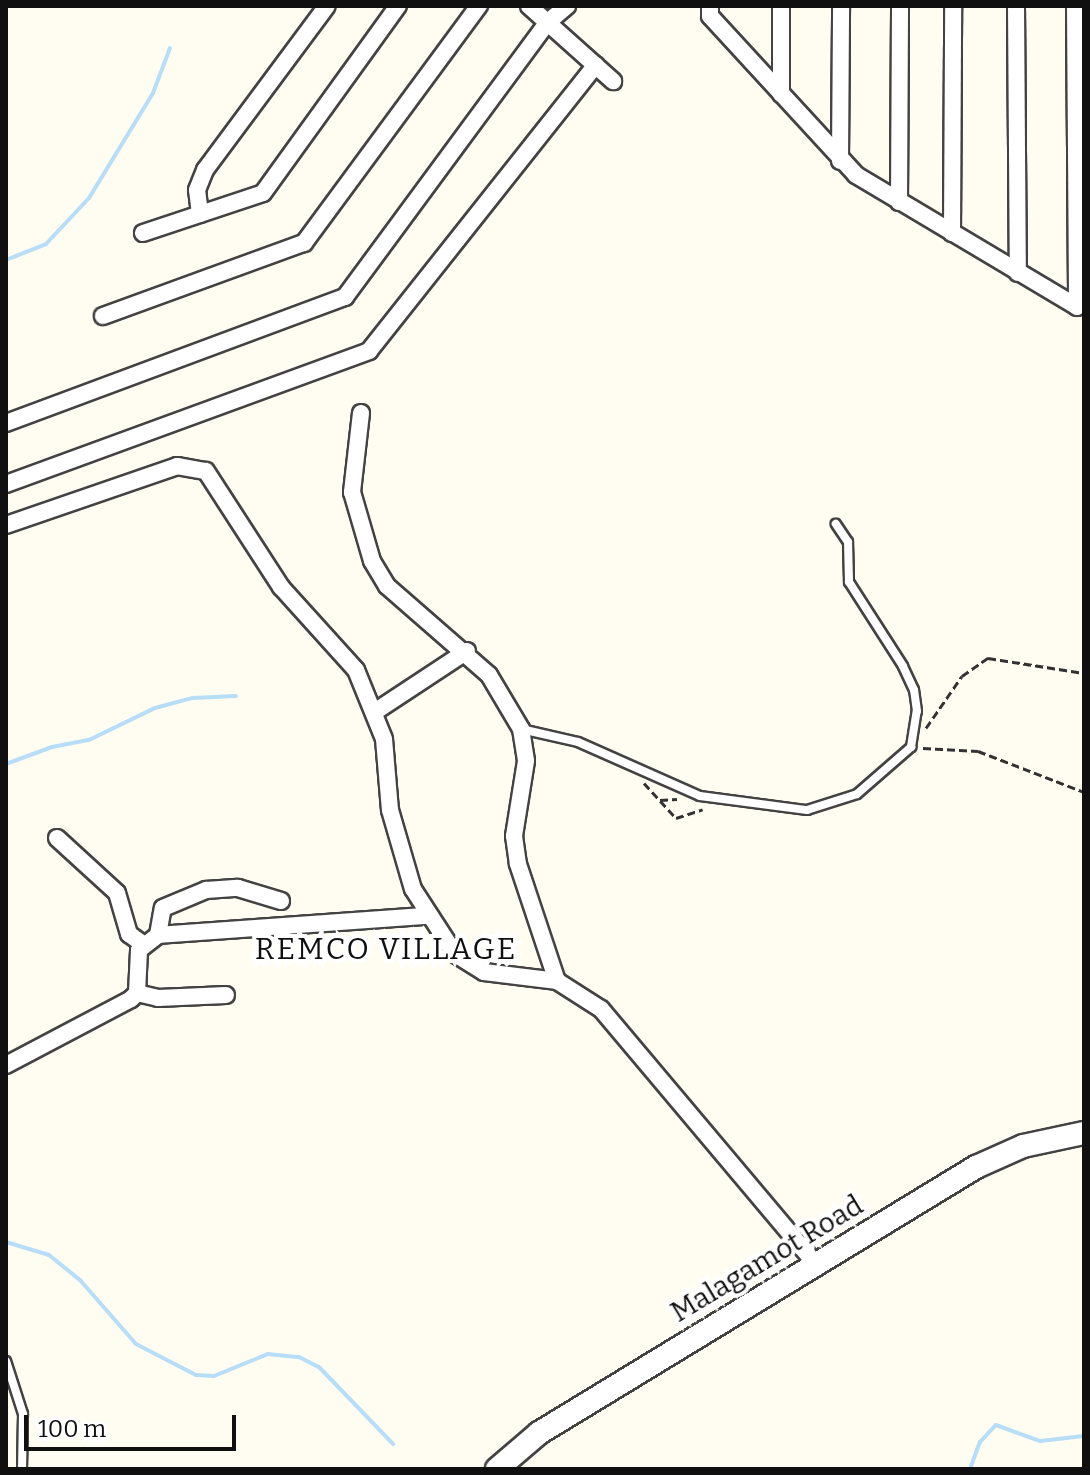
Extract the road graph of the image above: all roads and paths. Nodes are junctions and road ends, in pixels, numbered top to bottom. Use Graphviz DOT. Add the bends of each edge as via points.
graph roads {
  1 [pos="327,6"];
  2 [pos="398,6"];
  3 [pos="479,6"];
  4 [pos="529,6"];
  5 [pos="567,6"];
  6 [pos="710,6"];
  7 [pos="781,6"];
  8 [pos="841,6"];
  9 [pos="900,6"];
  10 [pos="953,6"];
  11 [pos="1016,6"];
  12 [pos="1075,6"];
  13 [pos="548,22"];
  14 [pos="596,65"];
  15 [pos="613,81"];
  16 [pos="781,94"];
  17 [pos="840,161"];
  18 [pos="899,202"];
  19 [pos="200,214"];
  20 [pos="143,233"];
  21 [pos="952,233"];
  22 [pos="1018,273"];
  23 [pos="103,316"];
  24 [pos="361,413"];
  25 [pos="6,423"];
  26 [pos="6,484"];
  27 [pos="836,524"];
  28 [pos="6,525"];
  29 [pos="467,651"];
  30 [pos="1084,673"];
  31 [pos="376,711"];
  32 [pos="521,729"];
  33 [pos="911,747"];
  34 [pos="635,771"];
  35 [pos="1084,792"];
  36 [pos="715,799"];
  37 [pos="57,838"];
  38 [pos="281,901"];
  39 [pos="426,916"];
  40 [pos="158,935"];
  41 [pos="143,944"];
  42 [pos="557,981"];
  43 [pos="137,993"];
  44 [pos="226,995"];
  45 [pos="6,1065"];
  46 [pos="1084,1133"];
  47 [pos="816,1264"];
  48 [pos="6,1361"];
  49 [pos="22,1469"];
  50 [pos="497,1469"];
  1 -- 19 [label="street" via="205,170 197,190"];
  2 -- 19 [label="street" via="263,193"];
  3 -- 23 [label="street" via="304,243"];
  4 -- 13 [label="street"];
  5 -- 13 [label="street"];
  6 -- 16 [label="street" via="710,16"];
  7 -- 16 [label="street"];
  8 -- 17 [label="street"];
  9 -- 18 [label="street"];
  10 -- 21 [label="street"];
  11 -- 22 [label="street"];
  12 -- 22 [label="street" via="1077,307"];
  13 -- 14 [label="street"];
  13 -- 25 [label="street" via="345,297"];
  14 -- 15 [label="street"];
  14 -- 26 [label="street" via="369,351"];
  16 -- 17 [label="street"];
  17 -- 18 [label="street"];
  18 -- 21 [label="street"];
  19 -- 20 [label="street"];
  21 -- 22 [label="street"];
  24 -- 29 [label="street" via="352,492 372,561 387,586 410,608"];
  27 -- 33 [label="lane" via="848,542 854,592 914,690 917,729"];
  28 -- 31 [label="street" via="177,466 206,471 281,587 356,670"];
  29 -- 31 [label="street"];
  29 -- 32 [label="street"];
  30 -- 33 [label="path" via="988,658 962,676"];
  31 -- 39 [label="street" via="395,834"];
  32 -- 34 [label="lane" via="578,742"];
  32 -- 42 [label="street" via="526,761 514,836 518,864"];
  33 -- 35 [label="path" via="978,751"];
  33 -- 36 [label="lane" via="857,794 825,807 807,810"];
  34 -- 36 [label="lane"];
  34 -- 36 [label="path" via="676,818 694,815"];
  37 -- 41 [label="street" via="117,893 129,934"];
  38 -- 40 [label="street" via="238,888 206,890 163,908"];
  39 -- 40 [label="street"];
  39 -- 42 [label="street" via="466,964 484,972"];
  40 -- 41 [label="street"];
  41 -- 43 [label="street" via="137,960"];
  42 -- 47 [label="street" via="616,1025"];
  43 -- 44 [label="street" via="158,998"];
  43 -- 45 [label="street"];
  46 -- 47 [label="street, Malagamot Road" via="1023,1146 976,1167"];
  47 -- 50 [label="street, Malagamot Road" via="539,1433"];
  48 -- 49 [label="lane" via="23,1414"];
}
